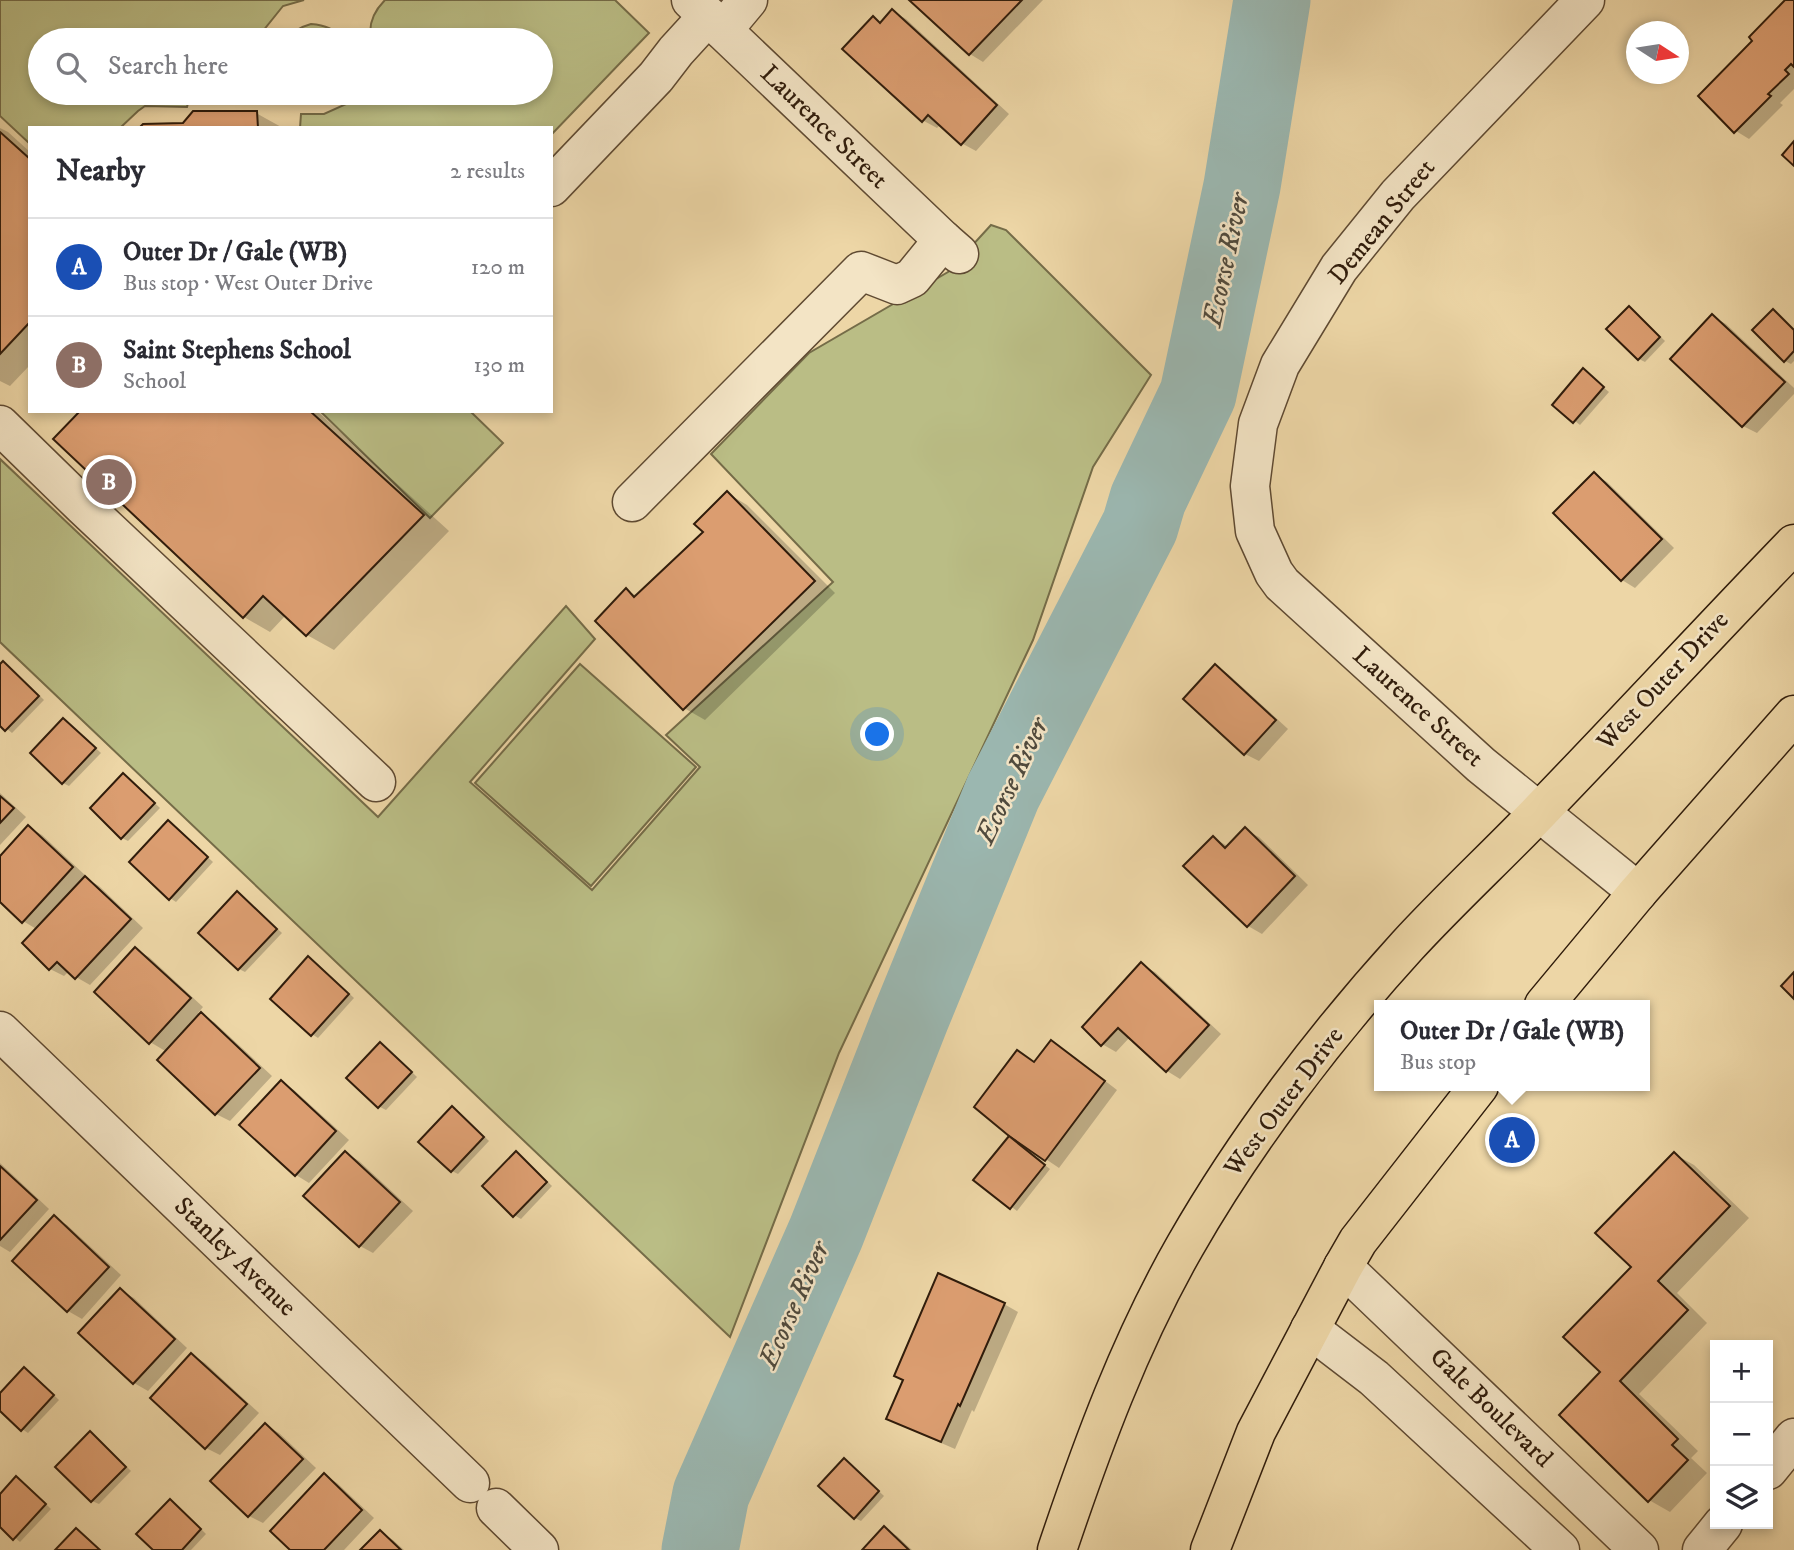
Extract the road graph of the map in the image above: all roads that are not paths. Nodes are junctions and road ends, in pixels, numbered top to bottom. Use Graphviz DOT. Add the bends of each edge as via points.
graph roads {
  1 [pos="748,0"];
  2 [pos="1586,0"];
  3 [pos="707,15"];
  4 [pos="553,185"];
  5 [pos="0,425"];
  6 [pos="1250,486"];
  7 [pos="632,502"];
  8 [pos="1794,544"];
  9 [pos="1794,715"];
  10 [pos="376,782"];
  11 [pos="1540,811"];
  12 [pos="1638,892"];
  13 [pos="1548,1000"];
  14 [pos="0,1031"];
  15 [pos="1475,1091"];
  16 [pos="1343,1267"];
  17 [pos="1310,1329"];
  18 [pos="1794,1438"];
  19 [pos="1771,1466"];
  20 [pos="1719,1529"];
  21 [pos="539,1550"];
  22 [pos="1057,1550"];
  23 [pos="1210,1550"];
  24 [pos="1560,1550"];
  25 [pos="1639,1550"];
  26 [pos="1702,1550"];
  1 -- 3 [label="street"];
  2 -- 6 [label="street, Demean Street" via="1398,195 1339,268 1280,365 1258,424"];
  3 -- 4 [label="street" via="656,77"];
  3 -- 7 [label="street, Laurence Street" via="951,247 897,285 861,271"];
  5 -- 10 [label="street"];
  6 -- 11 [label="street, Laurence Street" via="1255,531 1282,584 1481,765"];
  8 -- 11 [label="main road, West Outer Drive"];
  9 -- 12 [label="main road"];
  11 -- 12 [label="street, Laurence Street"];
  11 -- 22 [label="main road, West Outer Drive" via="1407,946 1314,1056 1229,1173 1151,1310 1114,1392"];
  12 -- 13 [label="main road"];
  14 -- 21 [label="street, Stanley Avenue"];
  15 -- 16 [label="main road" via="1358,1241"];
  16 -- 17 [label="main road"];
  16 -- 25 [label="street, Gale Boulevard"];
  17 -- 23 [label="main road" via="1256,1432"];
  17 -- 24 [label="street" via="1374,1378"];
  18 -- 19 [label="street"];
  20 -- 26 [label="street"];
}
